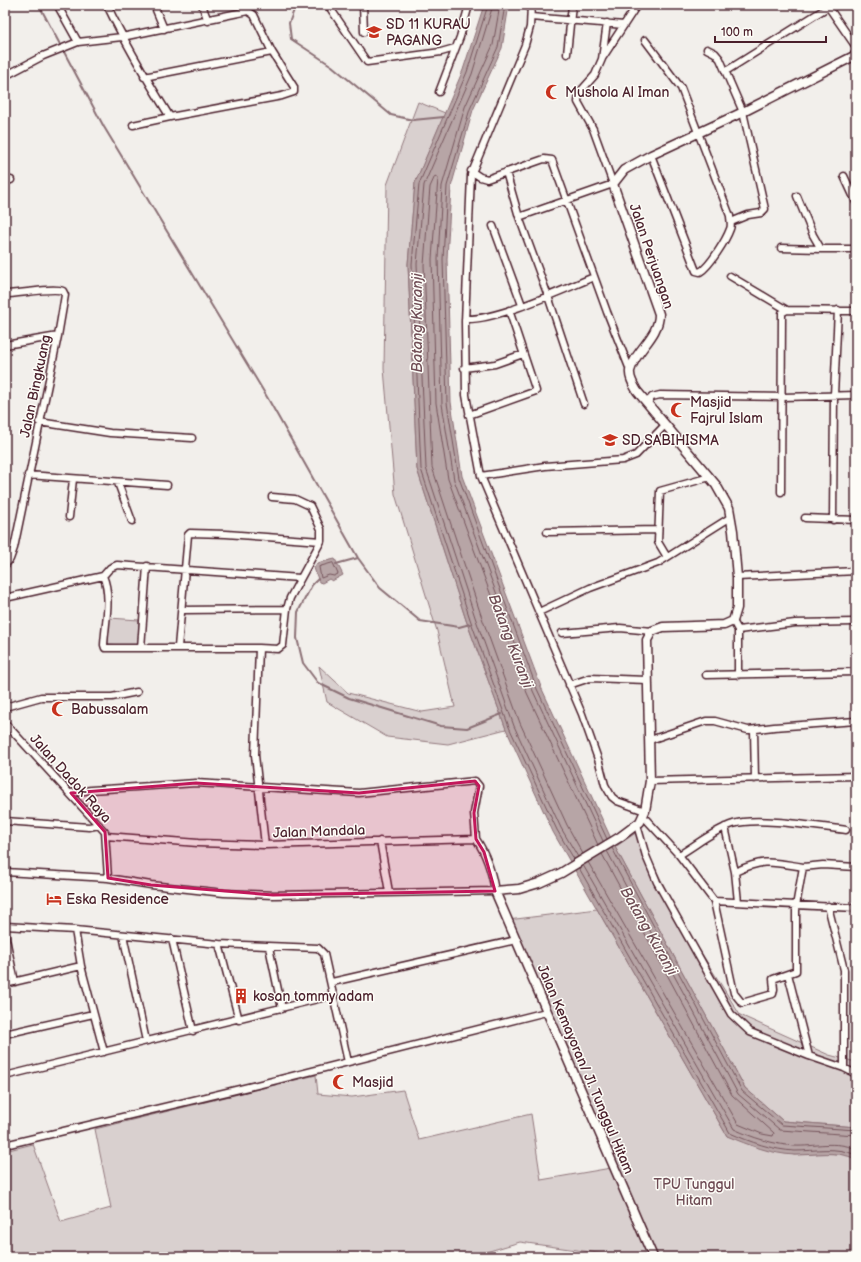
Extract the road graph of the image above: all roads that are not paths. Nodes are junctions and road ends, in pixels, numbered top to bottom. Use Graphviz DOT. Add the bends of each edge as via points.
graph roads {
  1 [pos="107,5"];
  2 [pos="154,5"];
  3 [pos="202,5"];
  4 [pos="328,5"];
  5 [pos="363,5"];
  6 [pos="469,5"];
  7 [pos="531,5"];
  8 [pos="572,5"];
  9 [pos="637,5"];
  10 [pos="828,6"];
  11 [pos="59,8"];
  12 [pos="530,17"];
  13 [pos="571,19"];
  14 [pos="208,21"];
  15 [pos="607,23"];
  16 [pos="624,25"];
  17 [pos="164,29"];
  18 [pos="364,32"];
  19 [pos="122,37"];
  20 [pos="645,40"];
  21 [pos="75,43"];
  22 [pos="856,47"];
  23 [pos="455,48"];
  24 [pos="707,50"];
  25 [pos="272,52"];
  26 [pos="567,54"];
  27 [pos="856,55"];
  28 [pos="602,59"];
  29 [pos="726,71"];
  30 [pos="5,76"];
  31 [pos="144,77"];
  32 [pos="439,92"];
  33 [pos="743,112"];
  34 [pos="170,117"];
  35 [pos="133,125"];
  36 [pos="697,133"];
  37 [pos="651,155"];
  38 [pos="472,171"];
  39 [pos="506,172"];
  40 [pos="844,176"];
  41 [pos="613,184"];
  42 [pos="797,196"];
  43 [pos="566,200"];
  44 [pos="856,201"];
  45 [pos="519,217"];
  46 [pos="731,222"];
  47 [pos="493,226"];
  48 [pos="781,248"];
  49 [pos="821,249"];
  50 [pos="856,250"];
  51 [pos="730,276"];
  52 [pos="594,277"];
  53 [pos="5,294"];
  54 [pos="548,296"];
  55 [pos="522,305"];
  56 [pos="509,310"];
  57 [pos="787,310"];
  58 [pos="838,310"];
  59 [pos="856,311"];
  60 [pos="465,319"];
  61 [pos="58,336"];
  62 [pos="5,345"];
  63 [pos="523,354"];
  64 [pos="464,368"];
  65 [pos="630,370"];
  66 [pos="834,395"];
  67 [pos="856,395"];
  68 [pos="783,397"];
  69 [pos="647,403"];
  70 [pos="584,404"];
  71 [pos="469,415"];
  72 [pos="39,422"];
  73 [pos="665,425"];
  74 [pos="192,438"];
  75 [pos="28,475"];
  76 [pos="481,476"];
  77 [pos="710,477"];
  78 [pos="74,478"];
  79 [pos="118,483"];
  80 [pos="166,485"];
  81 [pos="781,492"];
  82 [pos="272,497"];
  83 [pos="69,517"];
  84 [pos="731,517"];
  85 [pos="805,518"];
  86 [pos="833,520"];
  87 [pos="856,520"];
  88 [pos="132,521"];
  89 [pos="658,530"];
  90 [pos="548,532"];
  91 [pos="321,541"];
  92 [pos="667,557"];
  93 [pos="5,565"];
  94 [pos="147,566"];
  95 [pos="185,570"];
  96 [pos="856,571"];
  97 [pos="104,576"];
  98 [pos="737,577"];
  99 [pos="300,578"];
  100 [pos="5,598"];
  101 [pos="287,609"];
  102 [pos="182,610"];
  103 [pos="539,612"];
  104 [pos="733,621"];
  105 [pos="856,622"];
  106 [pos="738,630"];
  107 [pos="652,631"];
  108 [pos="562,633"];
  109 [pos="178,647"];
  110 [pos="141,648"];
  111 [pos="259,648"];
  112 [pos="856,672"];
  113 [pos="706,675"];
  114 [pos="738,675"];
  115 [pos="647,680"];
  116 [pos="569,685"];
  117 [pos="137,692"];
  118 [pos="5,707"];
  119 [pos="856,721"];
  120 [pos="5,723"];
  121 [pos="754,730"];
  122 [pos="650,740"];
  123 [pos="856,776"];
  124 [pos="755,779"];
  125 [pos="650,781"];
  126 [pos="257,786"];
  127 [pos="71,794"];
  128 [pos="644,813"];
  129 [pos="5,821"];
  130 [pos="99,825"];
  131 [pos="637,825"];
  132 [pos="726,827"];
  133 [pos="846,830"];
  134 [pos="106,836"];
  135 [pos="476,839"];
  136 [pos="380,841"];
  137 [pos="266,845"];
  138 [pos="679,855"];
  139 [pos="803,867"];
  140 [pos="856,867"];
  141 [pos="5,872"];
  142 [pos="735,872"];
  143 [pos="108,878"];
  144 [pos="495,891"];
  145 [pos="389,892"];
  146 [pos="714,901"];
  147 [pos="738,902"];
  148 [pos="796,906"];
  149 [pos="828,906"];
  150 [pos="856,908"];
  151 [pos="5,926"];
  152 [pos="75,930"];
  153 [pos="5,934"];
  154 [pos="123,935"];
  155 [pos="172,939"];
  156 [pos="516,940"];
  157 [pos="219,944"];
  158 [pos="269,947"];
  159 [pos="81,966"];
  160 [pos="788,974"];
  161 [pos="15,982"];
  162 [pos="332,982"];
  163 [pos="5,984"];
  164 [pos="334,995"];
  165 [pos="282,1009"];
  166 [pos="546,1012"];
  167 [pos="93,1014"];
  168 [pos="239,1020"];
  169 [pos="193,1031"];
  170 [pos="5,1034"];
  171 [pos="146,1041"];
  172 [pos="104,1052"];
  173 [pos="808,1056"];
  174 [pos="348,1062"];
  175 [pos="844,1068"];
  176 [pos="856,1074"];
  177 [pos="5,1076"];
  178 [pos="5,1145"];
  179 [pos="653,1257"];
  1 -- 19 [label="street"];
  2 -- 17 [label="street"];
  3 -- 14 [label="street"];
  4 -- 23 [label="street" via="367,62"];
  5 -- 18 [label="street"];
  6 -- 23 [label="street"];
  7 -- 12 [label="street"];
  8 -- 13 [label="street"];
  9 -- 16 [label="street"];
  10 -- 22 [label="street"];
  10 -- 29 [label="street"];
  11 -- 21 [label="street"];
  12 -- 13 [label="street"];
  12 -- 38 [label="street" via="522,54"];
  13 -- 15 [label="street"];
  13 -- 26 [label="street"];
  14 -- 17 [label="street"];
  14 -- 25 [label="street" via="250,12 254,15"];
  15 -- 16 [label="street"];
  15 -- 28 [label="street"];
  16 -- 28 [label="street"];
  17 -- 19 [label="street"];
  19 -- 21 [label="street"];
  19 -- 31 [label="street"];
  20 -- 36 [label="street" via="681,88"];
  21 -- 30 [label="street"];
  23 -- 32 [label="street"];
  24 -- 29 [label="street" via="717,54"];
  25 -- 31 [label="street"];
  25 -- 34 [label="street" via="294,87 293,93"];
  27 -- 33 [label="street"];
  28 -- 41 [label="street" via="595,75 579,93 578,102 593,129"];
  29 -- 33 [label="street"];
  31 -- 34 [label="street"];
  33 -- 36 [label="street"];
  33 -- 46 [label="street" via="765,209 761,213"];
  34 -- 35 [label="street"];
  36 -- 37 [label="street"];
  36 -- 46 [label="street"];
  37 -- 41 [label="street" via="624,170"];
  37 -- 46 [label="street" via="696,272 703,271 711,260 730,229"];
  38 -- 39 [label="street" via="483,179"];
  38 -- 60 [label="street"];
  39 -- 43 [label="street" via="550,158 554,162"];
  39 -- 45 [label="street"];
  40 -- 44 [label="street"];
  41 -- 43 [label="street"];
  41 -- 65 [label="street, Jalan Perjuangan" via="659,314 657,328"];
  42 -- 49 [label="street"];
  43 -- 45 [label="street"];
  43 -- 52 [label="street"];
  45 -- 54 [label="street"];
  47 -- 55 [label="street"];
  48 -- 49 [label="street"];
  49 -- 50 [label="street"];
  51 -- 57 [label="street"];
  52 -- 54 [label="street"];
  52 -- 65 [label="street"];
  53 -- 61 [label="street, Jalan Bingkuang" via="56,289 62,291 64,298"];
  54 -- 55 [label="street"];
  54 -- 70 [label="street"];
  55 -- 56 [label="street"];
  56 -- 60 [label="street" via="478,319"];
  56 -- 63 [label="street"];
  57 -- 58 [label="street"];
  57 -- 68 [label="street" via="783,311 782,316"];
  58 -- 59 [label="street"];
  58 -- 66 [label="street"];
  60 -- 64 [label="street"];
  61 -- 62 [label="street"];
  61 -- 72 [label="street, Jalan Bingkuang"];
  63 -- 64 [label="street" via="495,364"];
  63 -- 71 [label="street" via="536,387 534,392"];
  64 -- 71 [label="street"];
  65 -- 69 [label="street" via="633,384"];
  66 -- 67 [label="street"];
  66 -- 68 [label="street"];
  66 -- 86 [label="street"];
  68 -- 69 [label="street" via="660,395 652,397"];
  68 -- 81 [label="street"];
  69 -- 73 [label="street"];
  71 -- 76 [label="street"];
  72 -- 74 [label="street" via="110,433"];
  72 -- 75 [label="street, Jalan Bingkuang"];
  73 -- 76 [label="street" via="636,455 628,458 545,466"];
  73 -- 77 [label="street"];
  75 -- 78 [label="street"];
  75 -- 93 [label="street, Jalan Bingkuang" via="14,548"];
  76 -- 103 [label="street"];
  77 -- 84 [label="street" via="724,497"];
  77 -- 89 [label="street" via="660,491"];
  78 -- 79 [label="street"];
  78 -- 83 [label="street"];
  79 -- 80 [label="street"];
  79 -- 88 [label="street"];
  82 -- 91 [label="street" via="295,499 310,506 321,529"];
  84 -- 92 [label="street"];
  84 -- 98 [label="street"];
  85 -- 86 [label="street"];
  86 -- 87 [label="street"];
  89 -- 90 [label="street"];
  89 -- 92 [label="street" via="660,547"];
  91 -- 95 [label="street" via="191,532 188,535"];
  91 -- 99 [label="street"];
  92 -- 103 [label="street"];
  94 -- 95 [label="street"];
  94 -- 97 [label="street" via="117,565 110,568"];
  94 -- 110 [label="street"];
  95 -- 99 [label="street"];
  95 -- 102 [label="street"];
  96 -- 98 [label="street"];
  97 -- 100 [label="street"];
  97 -- 110 [label="street" via="107,594 104,647"];
  98 -- 104 [label="street" via="737,608"];
  99 -- 101 [label="street"];
  101 -- 102 [label="street"];
  101 -- 111 [label="street" via="283,645 278,648"];
  102 -- 109 [label="street"];
  103 -- 116 [label="street"];
  104 -- 106 [label="street"];
  104 -- 107 [label="street" via="724,625 663,627"];
  105 -- 106 [label="street" via="795,623"];
  106 -- 114 [label="street"];
  107 -- 108 [label="street" via="620,628"];
  107 -- 115 [label="street" via="648,640"];
  109 -- 110 [label="street"];
  109 -- 111 [label="street"];
  111 -- 126 [label="street" via="255,755"];
  112 -- 114 [label="street"];
  113 -- 114 [label="street"];
  115 -- 116 [label="street" via="590,678"];
  115 -- 122 [label="street"];
  116 -- 128 [label="street" via="590,736 608,792 617,801"];
  117 -- 118 [label="street" via="112,698 41,697"];
  119 -- 121 [label="street"];
  120 -- 127 [label="street, Jalan Dadok Raya"];
  121 -- 122 [label="street" via="741,730 715,721 703,721"];
  121 -- 124 [label="street"];
  122 -- 125 [label="street"];
  123 -- 124 [label="street"];
  124 -- 125 [label="street"];
  125 -- 128 [label="street"];
  126 -- 127 [label="street" via="196,783 90,790"];
  126 -- 135 [label="street" via="360,793 475,781 479,786 474,813"];
  126 -- 137 [label="street"];
  127 -- 130 [label="street, Jalan Dadok Raya"];
  128 -- 131 [label="street"];
  128 -- 138 [label="street"];
  129 -- 130 [label="street"];
  130 -- 134 [label="street, Jalan Dadok Raya"];
  131 -- 144 [label="street" via="561,873 519,889"];
  131 -- 173 [label="street" via="657,882 731,1014 750,1032"];
  132 -- 133 [label="street" via="750,821"];
  132 -- 138 [label="street"];
  132 -- 142 [label="street"];
  134 -- 137 [label="street, Jalan Mandala" via="218,845"];
  134 -- 143 [label="street, Jalan Dadok Raya"];
  135 -- 136 [label="street, Jalan Mandala"];
  135 -- 144 [label="street" via="484,852"];
  136 -- 137 [label="street, Jalan Mandala"];
  136 -- 145 [label="street"];
  138 -- 146 [label="street"];
  139 -- 140 [label="street"];
  139 -- 142 [label="street" via="763,862"];
  139 -- 148 [label="street"];
  141 -- 143 [label="street"];
  142 -- 147 [label="street"];
  143 -- 145 [label="street" via="224,893 273,895"];
  144 -- 145 [label="street"];
  144 -- 156 [label="street, Jalan Kemayoran/ Jl. Tunggul Hitam"];
  146 -- 147 [label="street"];
  146 -- 160 [label="street" via="736,998 746,1003 773,994 773,979"];
  147 -- 148 [label="street"];
  148 -- 149 [label="street"];
  148 -- 160 [label="street" via="796,968"];
  149 -- 150 [label="street"];
  149 -- 175 [label="street" via="844,970"];
  151 -- 152 [label="street"];
  152 -- 154 [label="street"];
  152 -- 159 [label="street"];
  153 -- 161 [label="street"];
  154 -- 155 [label="street"];
  154 -- 171 [label="street"];
  155 -- 157 [label="street"];
  155 -- 169 [label="street"];
  156 -- 162 [label="street"];
  156 -- 166 [label="street, Jalan Kemayoran/ Jl. Tunggul Hitam"];
  157 -- 158 [label="street"];
  157 -- 168 [label="street"];
  158 -- 162 [label="street" via="318,948 324,954"];
  158 -- 165 [label="street"];
  159 -- 161 [label="street"];
  159 -- 167 [label="street"];
  160 -- 173 [label="street"];
  161 -- 163 [label="street"];
  162 -- 164 [label="street"];
  164 -- 165 [label="street"];
  164 -- 174 [label="street"];
  165 -- 168 [label="street"];
  166 -- 174 [label="street"];
  166 -- 179 [label="street, Jalan Kemayoran/ Jl. Tunggul Hitam"];
  167 -- 170 [label="street"];
  167 -- 172 [label="street"];
  168 -- 169 [label="street"];
  169 -- 171 [label="street"];
  171 -- 172 [label="street"];
  172 -- 177 [label="street"];
  173 -- 175 [label="street"];
  174 -- 178 [label="street"];
  175 -- 176 [label="street"];
}
